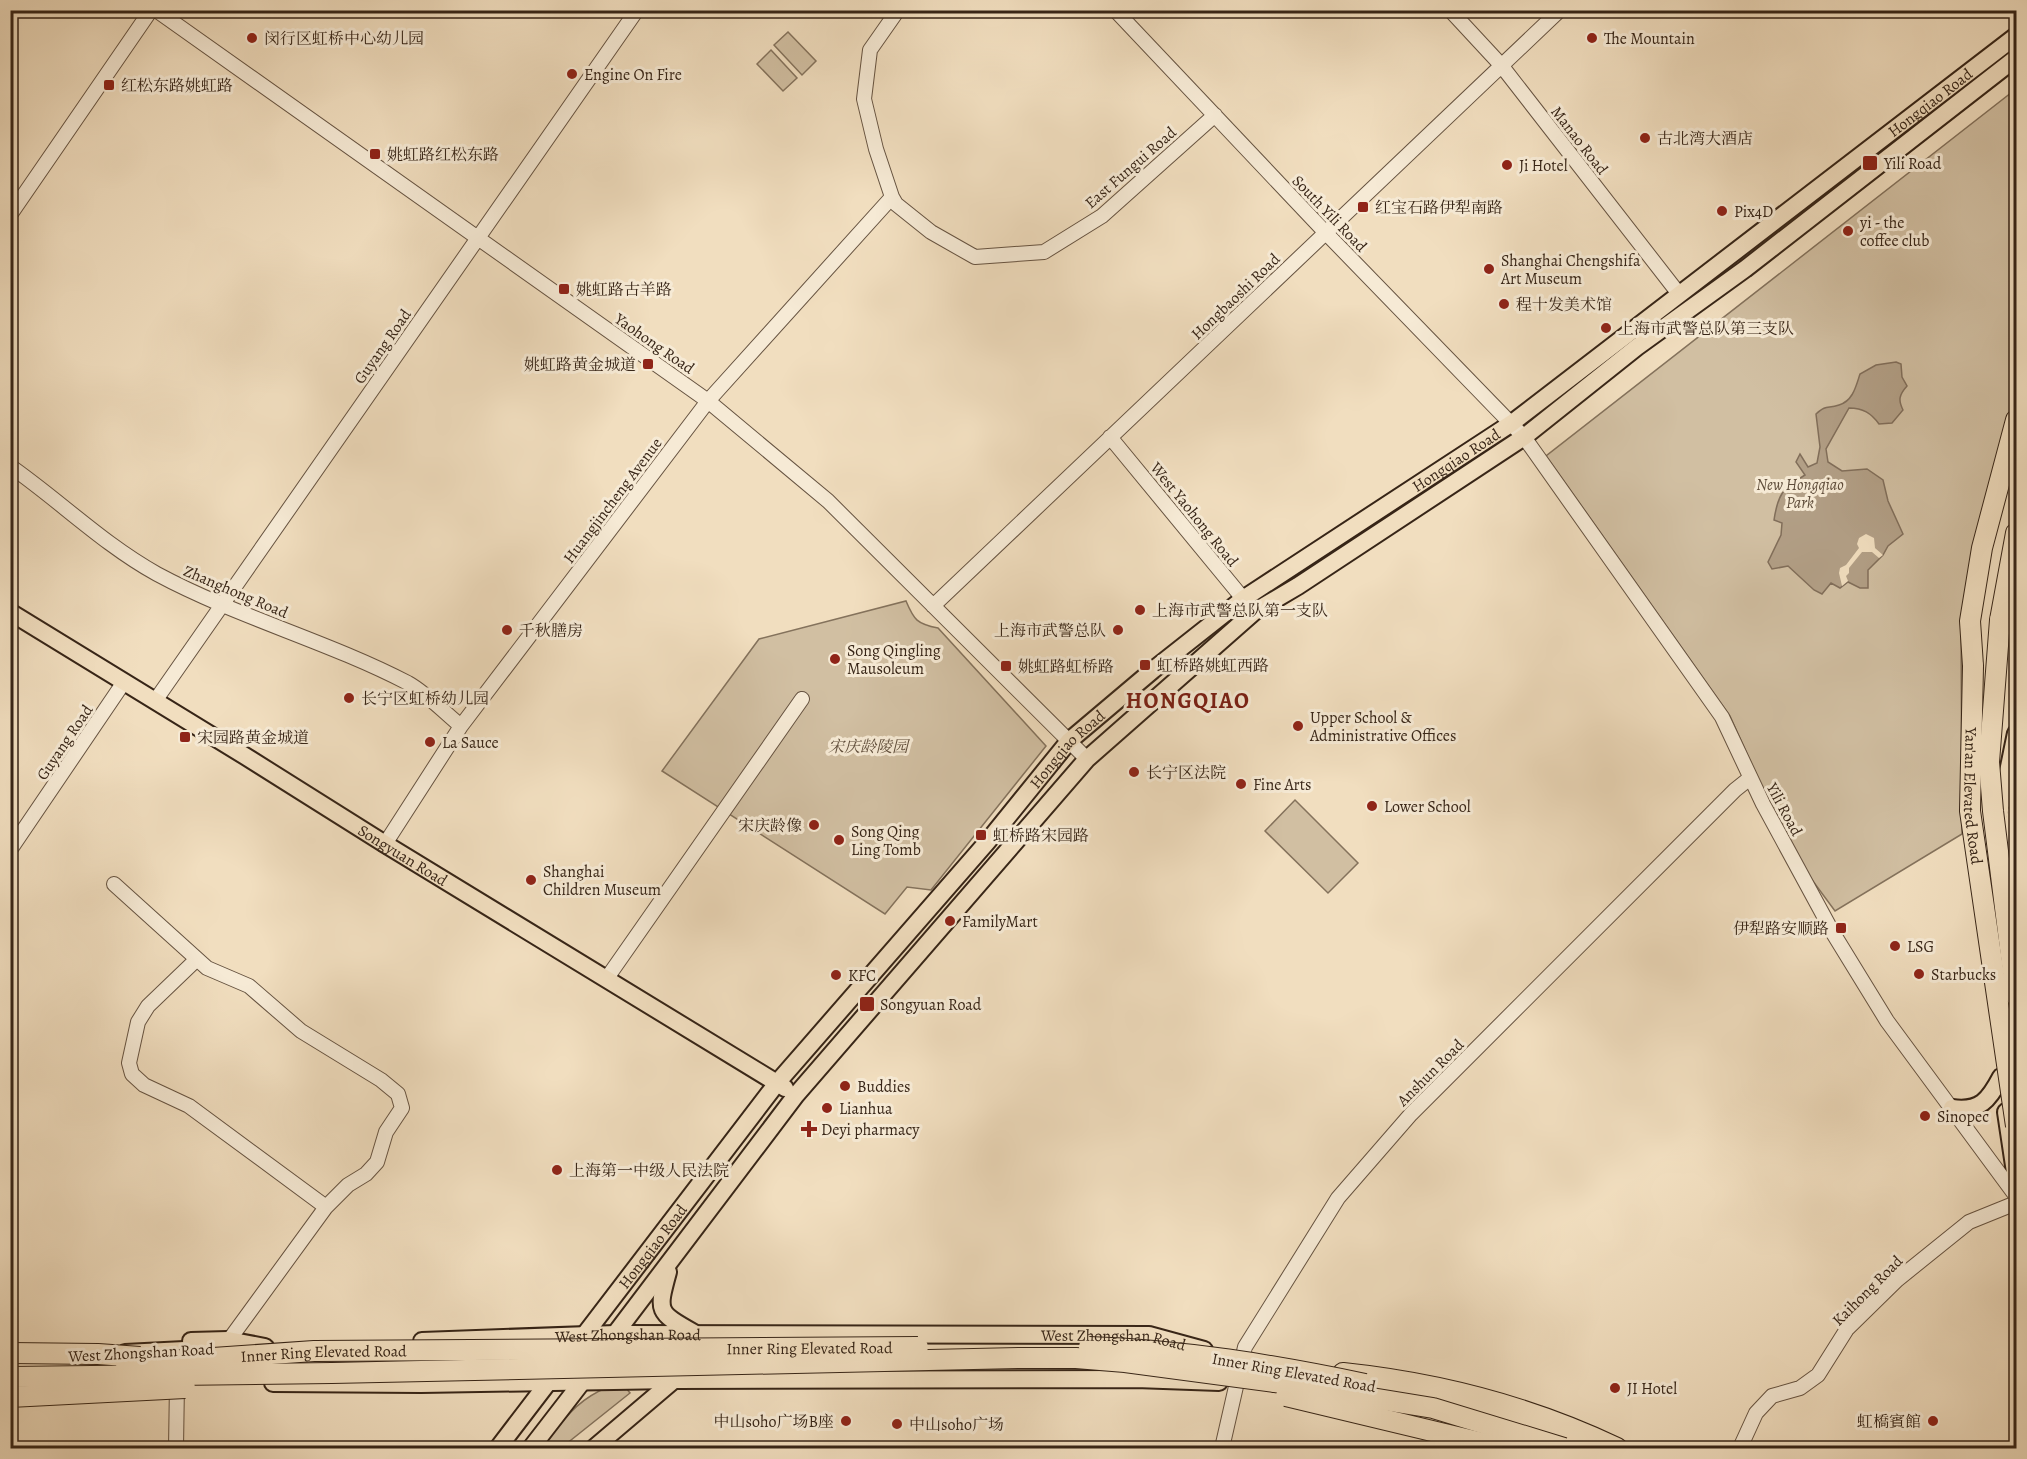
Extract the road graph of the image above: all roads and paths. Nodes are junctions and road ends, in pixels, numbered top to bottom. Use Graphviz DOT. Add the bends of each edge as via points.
graph roads {
  1 [pos="151,10"];
  2 [pos="156,10"];
  3 [pos="638,10"];
  4 [pos="898,10"];
  5 [pos="1115,10"];
  6 [pos="1450,10"];
  7 [pos="1560,10"];
  8 [pos="2016,36"];
  9 [pos="2016,58"];
  10 [pos="1501,65"];
  11 [pos="1215,115"];
  12 [pos="892,197"];
  13 [pos="10,215"];
  14 [pos="1325,232"];
  15 [pos="478,238"];
  16 [pos="1679,294"];
  17 [pos="708,401"];
  18 [pos="2016,420"];
  19 [pos="1512,423"];
  20 [pos="1110,437"];
  21 [pos="1524,437"];
  22 [pos="10,466"];
  23 [pos="2016,467"];
  24 [pos="2016,533"];
  25 [pos="1243,599"];
  26 [pos="222,604"];
  27 [pos="933,606"];
  28 [pos="10,612"];
  29 [pos="1254,612"];
  30 [pos="1974,666"];
  31 [pos="124,682"];
  32 [pos="802,699"];
  33 [pos="155,701"];
  34 [pos="461,726"];
  35 [pos="2016,733"];
  36 [pos="1069,741"];
  37 [pos="1087,759"];
  38 [pos="1750,778"];
  39 [pos="2016,811"];
  40 [pos="385,844"];
  41 [pos="10,850"];
  42 [pos="114,884"];
  43 [pos="2006,944"];
  44 [pos="197,959"];
  45 [pos="2016,975"];
  46 [pos="607,978"];
  47 [pos="2016,996"];
  48 [pos="2016,1062"];
  49 [pos="2001,1077"];
  50 [pos="777,1083"];
  51 [pos="796,1095"];
  52 [pos="1952,1108"];
  53 [pos="2016,1126"];
  54 [pos="2016,1179"];
  55 [pos="2016,1196"];
  56 [pos="2016,1203"];
  57 [pos="326,1208"];
  58 [pos="671,1262"];
  59 [pos="615,1334"];
  60 [pos="698,1334"];
  61 [pos="584,1335"];
  62 [pos="226,1345"];
  63 [pos="10,1353"];
  64 [pos="10,1358"];
  65 [pos="185,1360"];
  66 [pos="1241,1360"];
  67 [pos="1125,1362"];
  68 [pos="10,1366"];
  69 [pos="1288,1368"];
  70 [pos="332,1373"];
  71 [pos="10,1377"];
  72 [pos="674,1380"];
  73 [pos="582,1382"];
  74 [pos="177,1383"];
  75 [pos="513,1383"];
  76 [pos="548,1383"];
  77 [pos="1237,1383"];
  78 [pos="10,1390"];
  79 [pos="10,1397"];
  80 [pos="531,1406"];
  81 [pos="176,1449"];
  82 [pos="498,1449"];
  83 [pos="531,1449"];
  84 [pos="594,1449"];
  85 [pos="1222,1449"];
  86 [pos="1503,1449"];
  87 [pos="1536,1449"];
  88 [pos="1564,1449"];
  89 [pos="1588,1449"];
  90 [pos="1598,1449"];
  91 [pos="1617,1449"];
  92 [pos="1740,1449"];
  1 -- 13 [label="street"];
  2 -- 15 [label="street, Yaohong Road"];
  3 -- 15 [label="street, Guyang Road"];
  4 -- 12 [label="street, East Fungui Road" via="870,51 864,99"];
  5 -- 11 [label="street, South Yili Road"];
  6 -- 10 [label="street, Manao Road"];
  7 -- 10 [label="street, Hongbaoshi Road"];
  8 -- 16 [label="main road, Hongqiao Road"];
  9 -- 21 [label="main road, Hongqiao Road"];
  10 -- 14 [label="street, Hongbaoshi Road"];
  10 -- 16 [label="street, Manao Road"];
  11 -- 12 [label="street, East Fungui Road" via="1102,216 1044,252 975,257 931,232"];
  11 -- 14 [label="street, South Yili Road"];
  12 -- 17 [label="street, Huangjincheng Avenue"];
  14 -- 19 [label="street, South Yili Road"];
  14 -- 20 [label="street, Hongbaoshi Road"];
  15 -- 17 [label="street, Yaohong Road"];
  15 -- 26 [label="street, Guyang Road"];
  16 -- 19 [label="main road, Hongqiao Road"];
  17 -- 27 [label="street, Yaohong Road" via="828,501"];
  17 -- 34 [label="street, Huangjincheng Avenue"];
  18 -- 30 [label="highway" via="1977,579 1970,621"];
  19 -- 21 [label="street, South Yili Road"];
  19 -- 25 [label="main road, Hongqiao Road"];
  20 -- 25 [label="street, West Yaohong Road"];
  20 -- 27 [label="street, Hongbaoshi Road"];
  21 -- 29 [label="main road, Hongqiao Road"];
  21 -- 38 [label="street, Yili Road" via="1722,717"];
  22 -- 26 [label="street, Zhanghong Road" via="123,554"];
  23 -- 30 [label="highway, Yan'an Elevated Road" via="1981,616"];
  24 -- 47 [label="highway, Yan'an Elevated Road, bridge" via="2000,620 1989,762"];
  25 -- 29 [label="street, West Yaohong Road"];
  25 -- 36 [label="main road, Hongqiao Road"];
  26 -- 33 [label="street, Guyang Road"];
  26 -- 34 [label="street, Zhanghong Road" via="410,684"];
  27 -- 36 [label="street, Yaohong Road"];
  28 -- 31 [label="main road, Songyuan Road"];
  29 -- 37 [label="main road, Hongqiao Road"];
  30 -- 53 [label="highway, Yan'an Elevated Road, bridge" via="1970,811"];
  31 -- 33 [label="main road, Songyuan Road"];
  31 -- 41 [label="street, Guyang Road"];
  32 -- 46 [label="street"];
  33 -- 40 [label="main road, Songyuan Road"];
  34 -- 40 [label="street, Huangjincheng Avenue"];
  35 -- 43 [label="main road" via="1998,816 1994,900"];
  36 -- 37 [label="street, Yaohong Road"];
  36 -- 50 [label="main road, Hongqiao Road" via="988,841"];
  37 -- 51 [label="main road, Hongqiao Road"];
  38 -- 52 [label="street, Yili Road" via="1839,943 1887,1022"];
  38 -- 66 [label="street, Anshun Road" via="1384,1143 1338,1198 1261,1319"];
  39 -- 43 [label="main road"];
  40 -- 46 [label="main road, Songyuan Road"];
  42 -- 44 [label="street"];
  43 -- 45 [label="main road"];
  43 -- 48 [label="main road"];
  43 -- 49 [label="main road" via="1990,967"];
  44 -- 57 [label="street" via="148,1006 138,1022 129,1063 132,1074 189,1106"];
  44 -- 57 [label="street" via="207,968 249,986 301,1031 398,1094 402,1108 386,1132 377,1162"];
  46 -- 50 [label="main road, Songyuan Road"];
  49 -- 52 [label="main road" via="1981,1105 1965,1110"];
  49 -- 54 [label="main road"];
  50 -- 51 [label="main road, Songyuan Road"];
  50 -- 61 [label="main road, Hongqiao Road"];
  51 -- 58 [label="main road, Hongqiao Road"];
  52 -- 55 [label="street, Yili Road"];
  56 -- 92 [label="street, Kaihong Road" via="1969,1222 1897,1280 1847,1329 1818,1375 1800,1388 1772,1396 1755,1413"];
  57 -- 62 [label="street"];
  58 -- 59 [label="main road, Hongqiao Road"];
  58 -- 60 [label="main road" via="660,1299 662,1309 674,1321"];
  59 -- 60 [label="main road, West Zhongshan Road"];
  59 -- 61 [label="main road, West Zhongshan Road"];
  59 -- 73 [label="main road, Hongqiao Road"];
  60 -- 66 [label="main road, West Zhongshan Road" via="1149,1335"];
  61 -- 62 [label="main road, West Zhongshan Road" via="265,1347"];
  61 -- 76 [label="main road, Hongqiao Road"];
  62 -- 64 [label="main road, West Zhongshan Road"];
  63 -- 65 [label="highway, bridge"];
  65 -- 68 [label="highway, Inner Ring Elevated Road, bridge"];
  65 -- 69 [label="highway, Inner Ring Elevated Road, bridge" via="314,1351 1066,1346 1181,1352"];
  66 -- 77 [label="street, Anshun Road"];
  66 -- 89 [label="main road, West Zhongshan Road" via="1385,1387 1506,1418"];
  67 -- 70 [label="highway, Inner Ring Elevated Road, bridge" via="1021,1358"];
  67 -- 86 [label="highway, bridge"];
  67 -- 88 [label="highway, Inner Ring Elevated Road, bridge" via="1433,1408"];
  69 -- 90 [label="highway, Inner Ring Elevated Road, bridge" via="1440,1400 1528,1424"];
  69 -- 91 [label="highway, bridge" via="1450,1389 1530,1413"];
  70 -- 71 [label="highway, Inner Ring Elevated Road, bridge"];
  70 -- 79 [label="highway, bridge" via="272,1383"];
  72 -- 73 [label="main road, West Zhongshan Road"];
  72 -- 77 [label="main road, West Zhongshan Road" via="1136,1379"];
  72 -- 84 [label="main road"];
  73 -- 76 [label="main road, West Zhongshan Road"];
  73 -- 83 [label="main road, Hongqiao Road"];
  74 -- 75 [label="main road, West Zhongshan Road"];
  74 -- 78 [label="main road, West Zhongshan Road"];
  74 -- 81 [label="street"];
  75 -- 76 [label="main road, West Zhongshan Road"];
  75 -- 80 [label="main road" via="528,1394"];
  76 -- 80 [label="main road, Hongqiao Road"];
  77 -- 85 [label="street, Anshun Road"];
  77 -- 87 [label="main road, West Zhongshan Road" via="1425,1418"];
  80 -- 82 [label="main road, Hongqiao Road"];
}
